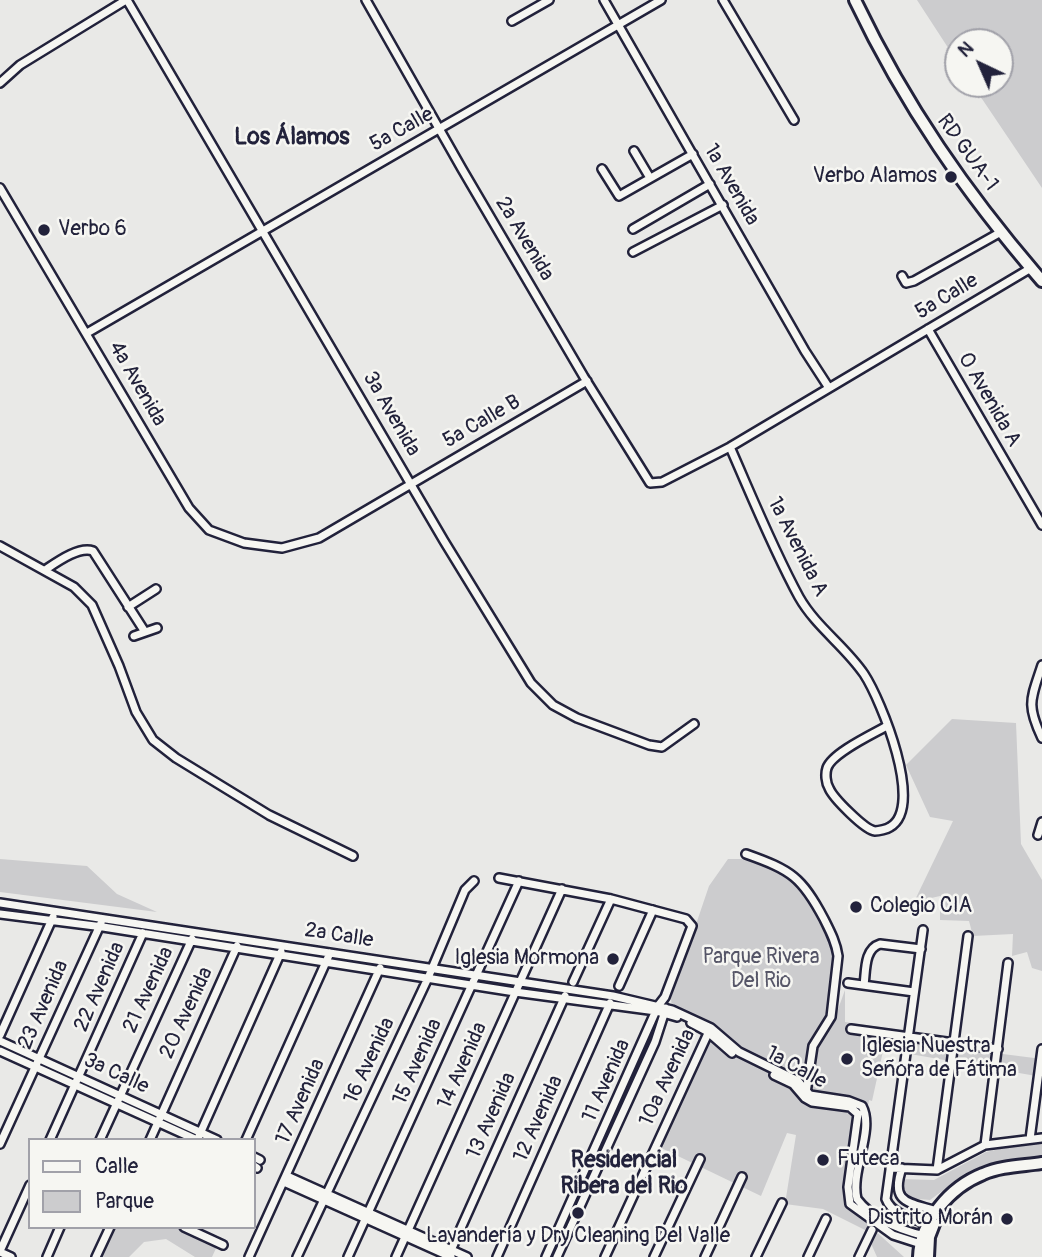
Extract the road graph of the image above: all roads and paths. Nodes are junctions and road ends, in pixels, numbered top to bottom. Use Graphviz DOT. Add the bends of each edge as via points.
graph roads {
  1 [pos="127,0"];
  2 [pos="366,0"];
  3 [pos="549,0"];
  4 [pos="604,0"];
  5 [pos="661,0"];
  6 [pos="723,0"];
  7 [pos="855,0"];
  8 [pos="512,21"];
  9 [pos="618,24"];
  10 [pos="0,83"];
  11 [pos="794,120"];
  12 [pos="440,130"];
  13 [pos="634,151"];
  14 [pos="693,154"];
  15 [pos="602,169"];
  16 [pos="650,178"];
  17 [pos="710,184"];
  18 [pos="0,188"];
  19 [pos="723,205"];
  20 [pos="263,229"];
  21 [pos="633,229"];
  22 [pos="1001,232"];
  23 [pos="633,252"];
  24 [pos="1031,268"];
  25 [pos="902,276"];
  26 [pos="1042,281"];
  27 [pos="928,329"];
  28 [pos="87,333"];
  29 [pos="587,381"];
  30 [pos="829,388"];
  31 [pos="730,447"];
  32 [pos="662,482"];
  33 [pos="411,483"];
  34 [pos="1042,525"];
  35 [pos="0,546"];
  36 [pos="282,548"];
  37 [pos="45,570"];
  38 [pos="156,589"];
  39 [pos="128,607"];
  40 [pos="157,628"];
  41 [pos="145,632"];
  42 [pos="134,636"];
  43 [pos="1042,664"];
  44 [pos="694,724"];
  45 [pos="887,726"];
  46 [pos="1042,738"];
  47 [pos="1042,822"];
  48 [pos="1038,835"];
  49 [pos="746,854"];
  50 [pos="353,856"];
  51 [pos="499,878"];
  52 [pos="474,881"];
  53 [pos="519,881"];
  54 [pos="562,888"];
  55 [pos="611,899"];
  56 [pos="3,903"];
  57 [pos="653,910"];
  58 [pos="57,911"];
  59 [pos="1,916"];
  60 [pos="52,920"];
  61 [pos="101,923"];
  62 [pos="146,926"];
  63 [pos="923,930"];
  64 [pos="195,932"];
  65 [pos="142,934"];
  66 [pos="968,936"];
  67 [pos="239,940"];
  68 [pos="190,943"];
  69 [pos="284,945"];
  70 [pos="236,948"];
  71 [pos="920,949"];
  72 [pos="330,953"];
  73 [pos="279,955"];
  74 [pos="382,961"];
  75 [pos="325,963"];
  76 [pos="1008,963"];
  77 [pos="432,968"];
  78 [pos="378,971"];
  79 [pos="476,975"];
  80 [pos="428,978"];
  81 [pos="519,982"];
  82 [pos="573,982"];
  83 [pos="848,983"];
  84 [pos="864,985"];
  85 [pos="472,986"];
  86 [pos="619,986"];
  87 [pos="567,989"];
  88 [pos="515,992"];
  89 [pos="914,992"];
  90 [pos="612,996"];
  91 [pos="564,998"];
  92 [pos="610,1004"];
  93 [pos="665,1010"];
  94 [pos="851,1029"];
  95 [pos="710,1030"];
  96 [pos="0,1035"];
  97 [pos="908,1038"];
  98 [pos="0,1041"];
  99 [pos="954,1044"];
  100 [pos="998,1049"];
  101 [pos="1042,1049"];
  102 [pos="0,1051"];
  103 [pos="39,1058"];
  104 [pos="35,1067"];
  105 [pos="77,1081"];
  106 [pos="806,1095"];
  107 [pos="118,1099"];
  108 [pos="159,1118"];
  109 [pos="198,1137"];
  110 [pos="51,1138"];
  111 [pos="101,1138"];
  112 [pos="151,1138"];
  113 [pos="247,1138"];
  114 [pos="1042,1138"];
  115 [pos="1030,1139"];
  116 [pos="0,1144"];
  117 [pos="985,1145"];
  118 [pos="700,1159"];
  119 [pos="1042,1163"];
  120 [pos="890,1168"];
  121 [pos="902,1168"];
  122 [pos="937,1170"];
  123 [pos="743,1177"];
  124 [pos="286,1179"];
  125 [pos="28,1189"];
  126 [pos="326,1197"];
  127 [pos="782,1203"];
  128 [pos="936,1211"];
  129 [pos="368,1216"];
  130 [pos="826,1219"];
  131 [pos="928,1224"];
  132 [pos="59,1229"];
  133 [pos="109,1229"];
  134 [pos="188,1229"];
  135 [pos="205,1229"];
  136 [pos="872,1230"];
  137 [pos="407,1234"];
  138 [pos="202,1236"];
  139 [pos="925,1244"];
  140 [pos="223,1245"];
  141 [pos="0,1252"];
  142 [pos="450,1255"];
  143 [pos="11,1257"];
  144 [pos="47,1257"];
  145 [pos="96,1257"];
  146 [pos="248,1257"];
  147 [pos="297,1257"];
  148 [pos="348,1257"];
  149 [pos="396,1257"];
  150 [pos="467,1257"];
  151 [pos="497,1257"];
  152 [pos="546,1257"];
  153 [pos="557,1257"];
  154 [pos="605,1257"];
  155 [pos="654,1257"];
  156 [pos="705,1257"];
  157 [pos="756,1257"];
  158 [pos="808,1257"];
  159 [pos="859,1257"];
  160 [pos="919,1257"];
  1 -- 10 [label="street" via="20,65"];
  1 -- 20 [label="street, 3a Avenida"];
  2 -- 12 [label="street, 2a Avenida"];
  3 -- 8 [label="street"];
  4 -- 9 [label="street, 1a Avenida"];
  5 -- 9 [label="street, 5a Calle"];
  6 -- 11 [label="street"];
  7 -- 22 [label="main road, RD GUA-1" via="908,103"];
  9 -- 12 [label="street, 5a Calle"];
  9 -- 14 [label="street, 1a Avenida"];
  12 -- 20 [label="street, 5a Calle"];
  12 -- 29 [label="street, 2a Avenida"];
  13 -- 16 [label="street"];
  14 -- 16 [label="street"];
  14 -- 17 [label="street, 1a Avenida"];
  15 -- 16 [label="street" via="619,196"];
  17 -- 19 [label="street, 1a Avenida"];
  17 -- 21 [label="street"];
  18 -- 28 [label="street, 4a Avenida"];
  19 -- 23 [label="street"];
  19 -- 30 [label="street, 1a Avenida"];
  20 -- 28 [label="street, 5a Calle"];
  20 -- 33 [label="street, 3a Avenida"];
  22 -- 24 [label="main road, RD GUA-1"];
  22 -- 25 [label="street" via="914,281 906,283"];
  24 -- 26 [label="main road, RD GUA-1"];
  24 -- 27 [label="street, 5a Calle"];
  27 -- 30 [label="street, 5a Calle"];
  27 -- 34 [label="street, 0 Avenida A"];
  28 -- 36 [label="street, 4a Avenida" via="189,508 209,530 227,538"];
  29 -- 32 [label="street, 2a Avenida" via="647,480"];
  29 -- 33 [label="street, 5a Calle B"];
  30 -- 31 [label="street, 5a Calle"];
  31 -- 32 [label="street, 5a Calle"];
  31 -- 45 [label="street, 1a Avenida A" via="801,599 865,675"];
  33 -- 36 [label="street, 5a Calle B" via="319,538"];
  33 -- 44 [label="street, 3a Avenida" via="531,684 553,705 577,718 662,747"];
  35 -- 37 [label="street"];
  37 -- 39 [label="street" via="88,549"];
  37 -- 50 [label="street" via="74,587 92,605 136,712 153,740 269,815"];
  38 -- 39 [label="street"];
  39 -- 41 [label="street"];
  40 -- 41 [label="street"];
  41 -- 42 [label="street"];
  43 -- 46 [label="street" via="1030,703"];
  45 -- 45 [label="street, 1a Avenida A" via="827,766 828,788 835,798 875,831 897,822 905,797"];
  47 -- 48 [label="street"];
  49 -- 106 [label="street" via="780,866 800,881 837,947 831,1017 813,1046"];
  51 -- 53 [label="street"];
  52 -- 77 [label="street, 16 Avenida" via="465,890"];
  53 -- 54 [label="street"];
  53 -- 79 [label="street, 15 Avenida"];
  54 -- 55 [label="street"];
  54 -- 81 [label="street, 14 Avenida"];
  55 -- 57 [label="street"];
  55 -- 82 [label="street"];
  56 -- 58 [label="street, 2a Calle"];
  56 -- 59 [label="street"];
  57 -- 86 [label="street"];
  57 -- 93 [label="street, 11 Avenida" via="692,923 665,997"];
  58 -- 60 [label="street"];
  58 -- 61 [label="street, 2a Calle"];
  59 -- 60 [label="street, 2a Calle"];
  60 -- 61 [label="street, 2a Calle"];
  60 -- 96 [label="street"];
  61 -- 62 [label="street, 2a Calle"];
  61 -- 65 [label="street, 2a Calle"];
  61 -- 103 [label="street, 23 Avenida"];
  62 -- 64 [label="street, 2a Calle"];
  62 -- 65 [label="street, 22 Avenida"];
  63 -- 71 [label="street"];
  64 -- 67 [label="street, 2a Calle"];
  64 -- 68 [label="street, 21 Avenida"];
  65 -- 68 [label="street, 2a Calle"];
  65 -- 105 [label="street, 22 Avenida"];
  66 -- 99 [label="street"];
  67 -- 69 [label="street, 2a Calle"];
  67 -- 70 [label="street, 20 Avenida"];
  68 -- 70 [label="street, 2a Calle"];
  68 -- 107 [label="street, 21 Avenida"];
  69 -- 72 [label="street, 2a Calle"];
  69 -- 73 [label="street"];
  70 -- 73 [label="street, 2a Calle"];
  70 -- 108 [label="street, 20 Avenida"];
  71 -- 84 [label="street" via="873,946"];
  71 -- 89 [label="street"];
  72 -- 74 [label="street, 2a Calle"];
  72 -- 75 [label="street"];
  73 -- 75 [label="street, 2a Calle"];
  73 -- 109 [label="street"];
  74 -- 77 [label="street, 2a Calle"];
  74 -- 78 [label="street, 17 Avenida"];
  75 -- 78 [label="street, 2a Calle"];
  75 -- 113 [label="street"];
  76 -- 100 [label="street"];
  77 -- 79 [label="street, 2a Calle"];
  77 -- 80 [label="street, 16 Avenida"];
  78 -- 80 [label="street, 2a Calle"];
  78 -- 124 [label="street, 17 Avenida"];
  79 -- 81 [label="street, 2a Calle"];
  79 -- 85 [label="street, 15 Avenida"];
  80 -- 85 [label="street, 2a Calle"];
  80 -- 126 [label="street, 16 Avenida"];
  81 -- 87 [label="street, 2a Calle"];
  81 -- 88 [label="street, 14 Avenida"];
  83 -- 84 [label="street"];
  84 -- 89 [label="street"];
  85 -- 88 [label="street, 2a Calle"];
  85 -- 129 [label="street, 15 Avenida"];
  87 -- 90 [label="street, 2a Calle"];
  87 -- 91 [label="street, 13 Avenida"];
  88 -- 91 [label="street, 2a Calle"];
  88 -- 137 [label="street, 14 Avenida"];
  89 -- 97 [label="street"];
  90 -- 92 [label="street, 12 Avenida"];
  90 -- 93 [label="street, 2a Calle"];
  91 -- 92 [label="street, 2a Calle"];
  91 -- 142 [label="street, 13 Avenida"];
  92 -- 93 [label="street, 2a Calle"];
  92 -- 151 [label="street, 12 Avenida"];
  93 -- 95 [label="street, 1a Calle"];
  93 -- 152 [label="street, 11 Avenida"];
  93 -- 153 [label="street, 11 Avenida"];
  94 -- 97 [label="street"];
  95 -- 106 [label="street, 1a Calle" via="738,1057"];
  95 -- 154 [label="street, 10a Avenida"];
  97 -- 99 [label="street"];
  97 -- 120 [label="street"];
  98 -- 103 [label="street, 3a Calle"];
  99 -- 100 [label="street"];
  99 -- 122 [label="street"];
  100 -- 117 [label="street"];
  101 -- 115 [label="street"];
  102 -- 104 [label="street, 3a Calle"];
  103 -- 104 [label="street, 23 Avenida"];
  103 -- 105 [label="street, 3a Calle"];
  104 -- 105 [label="street, 3a Calle"];
  104 -- 116 [label="street, 23 Avenida"];
  105 -- 107 [label="street, 3a Calle"];
  105 -- 110 [label="street, 22 Avenida"];
  106 -- 139 [label="street, 1a Calle" via="855,1102 865,1122 857,1199"];
  107 -- 108 [label="street, 3a Calle"];
  107 -- 111 [label="street, 21 Avenida"];
  108 -- 109 [label="street, 3a Calle"];
  108 -- 112 [label="street, 20 Avenida"];
  114 -- 115 [label="street"];
  115 -- 117 [label="street"];
  117 -- 122 [label="street"];
  118 -- 155 [label="street"];
  119 -- 128 [label="main road" via="982,1174"];
  120 -- 121 [label="street"];
  120 -- 131 [label="street" via="889,1207"];
  121 -- 122 [label="street"];
  121 -- 128 [label="street" via="897,1183 901,1199"];
  123 -- 156 [label="street"];
  124 -- 126 [label="street"];
  124 -- 146 [label="street, 17 Avenida"];
  125 -- 141 [label="street"];
  126 -- 129 [label="street"];
  126 -- 147 [label="street, 16 Avenida"];
  127 -- 157 [label="street"];
  128 -- 131 [label="main road"];
  128 -- 139 [label="main road"];
  129 -- 137 [label="street"];
  129 -- 148 [label="street, 15 Avenida"];
  130 -- 158 [label="street"];
  131 -- 139 [label="main road"];
  132 -- 144 [label="street"];
  133 -- 145 [label="street"];
  134 -- 138 [label="street"];
  135 -- 138 [label="street"];
  136 -- 159 [label="street"];
  137 -- 142 [label="street"];
  137 -- 149 [label="street, 14 Avenida"];
  138 -- 140 [label="street"];
  139 -- 160 [label="main road"];
  141 -- 143 [label="street"];
  142 -- 150 [label="street"];
}
